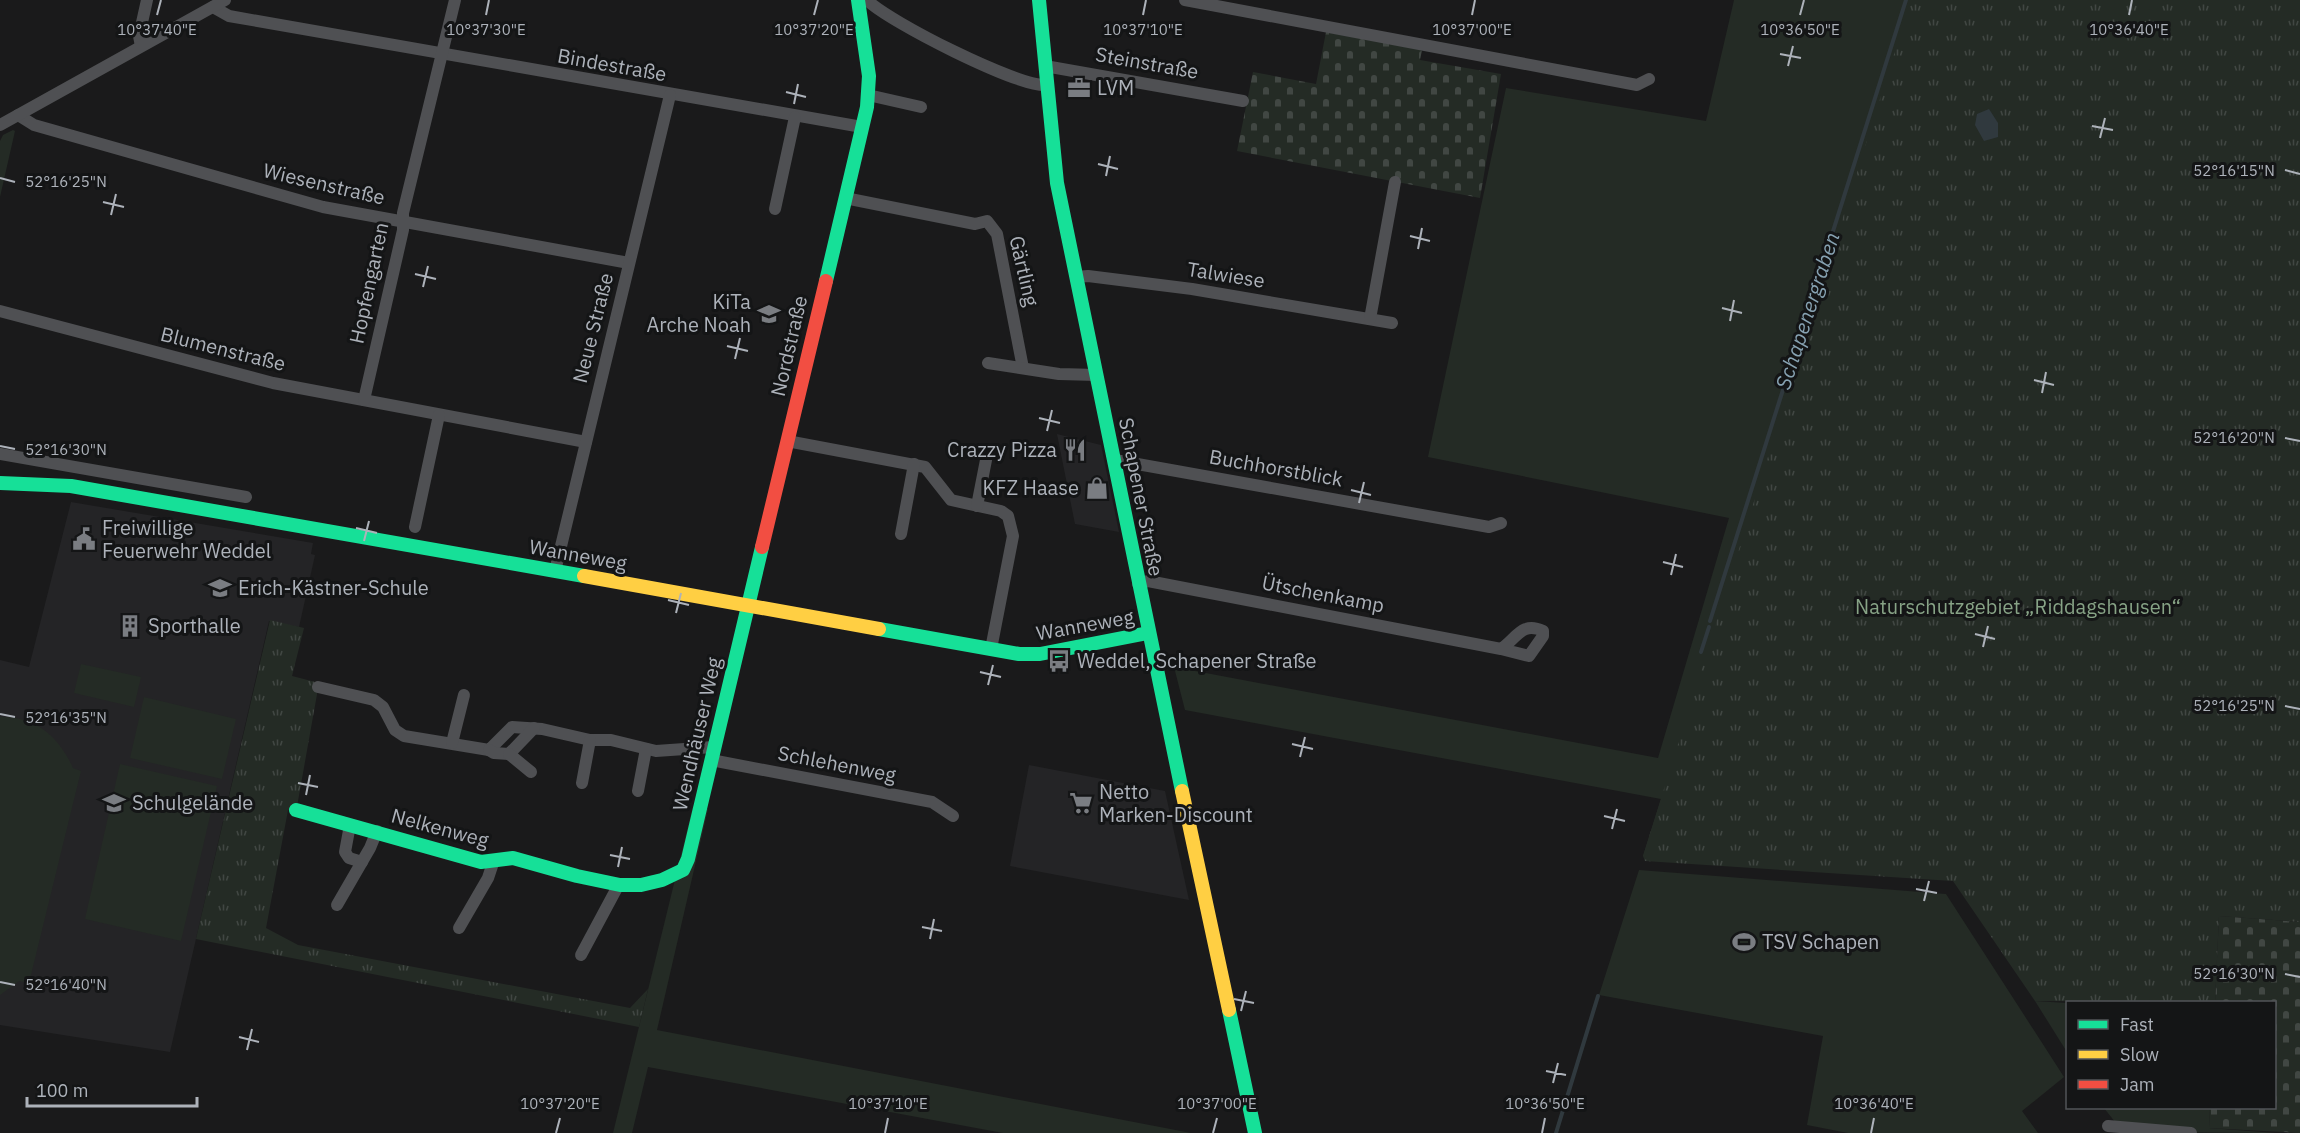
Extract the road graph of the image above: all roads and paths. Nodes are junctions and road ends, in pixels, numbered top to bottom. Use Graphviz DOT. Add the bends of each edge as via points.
graph roads {
  1 [pos="147,0"];
  2 [pos="225,0"];
  3 [pos="455,0"];
  4 [pos="858,0"];
  5 [pos="867,0"];
  6 [pos="1039,0"];
  7 [pos="1185,0"];
  8 [pos="1230,4"];
  9 [pos="213,7"];
  10 [pos="141,46"];
  11 [pos="441,53"];
  12 [pos="1045,66"];
  13 [pos="1649,79"];
  14 [pos="1046,85"];
  15 [pos="670,95"];
  16 [pos="868,95"];
  17 [pos="1243,101"];
  18 [pos="921,107"];
  19 [pos="18,115"];
  20 [pos="795,117"];
  21 [pos="0,125"];
  22 [pos="862,127"];
  23 [pos="1395,182"];
  24 [pos="845,198"];
  25 [pos="775,209"];
  26 [pos="403,221"];
  27 [pos="629,263"];
  28 [pos="1076,277"];
  29 [pos="0,311"];
  30 [pos="1370,319"];
  31 [pos="1392,323"];
  32 [pos="988,363"];
  33 [pos="1023,368"];
  34 [pos="1097,375"];
  35 [pos="364,400"];
  36 [pos="439,415"];
  37 [pos="787,441"];
  38 [pos="586,442"];
  39 [pos="0,454"];
  40 [pos="986,460"];
  41 [pos="1115,460"];
  42 [pos="914,464"];
  43 [pos="0,483"];
  44 [pos="246,497"];
  45 [pos="977,506"];
  46 [pos="1501,524"];
  47 [pos="415,527"];
  48 [pos="901,534"];
  49 [pos="555,571"];
  50 [pos="1138,584"];
  51 [pos="748,606"];
  52 [pos="1148,633"];
  53 [pos="991,649"];
  54 [pos="1502,649"];
  55 [pos="318,687"];
  56 [pos="464,695"];
  57 [pos="534,728"];
  58 [pos="590,740"];
  59 [pos="452,743"];
  60 [pos="646,749"];
  61 [pos="489,750"];
  62 [pos="712,753"];
  63 [pos="509,754"];
  64 [pos="531,772"];
  65 [pos="582,783"];
  66 [pos="638,791"];
  67 [pos="296,810"];
  68 [pos="953,816"];
  69 [pos="350,825"];
  70 [pos="377,831"];
  71 [pos="362,862"];
  72 [pos="493,863"];
  73 [pos="683,870"];
  74 [pos="618,886"];
  75 [pos="337,905"];
  76 [pos="459,928"];
  77 [pos="581,955"];
  78 [pos="2110,1130"];
  79 [pos="1255,1133"];
  80 [pos="2191,1133"];
  1 -- 10 [label="street" via="139,36"];
  2 -- 9 [label="street"];
  3 -- 11 [label="street, Hopfengarten"];
  4 -- 16 [label="street, Nordstraße"];
  5 -- 14 [label="street" via="924,36 1026,83"];
  6 -- 12 [label="street, Schapener Straße"];
  7 -- 8 [label="street"];
  8 -- 13 [label="street" via="1637,85"];
  9 -- 10 [label="street"];
  9 -- 11 [label="street, Bindestraße" via="229,16"];
  10 -- 19 [label="street"];
  11 -- 15 [label="street, Bindestraße"];
  11 -- 26 [label="street, Hopfengarten"];
  12 -- 14 [label="street, Schapener Straße"];
  12 -- 17 [label="street, Steinstraße"];
  14 -- 28 [label="street, Schapener Straße" via="1053,155"];
  15 -- 20 [label="street, Bindestraße"];
  15 -- 27 [label="street, Neue Straße"];
  16 -- 18 [label="street"];
  16 -- 22 [label="street, Nordstraße"];
  19 -- 21 [label="street"];
  19 -- 26 [label="street, Wiesenstraße" via="34,125 300,201"];
  20 -- 22 [label="street, Bindestraße"];
  20 -- 25 [label="street"];
  22 -- 24 [label="street, Nordstraße"];
  23 -- 30 [label="street"];
  24 -- 33 [label="street, Gärtling" via="975,224 987,221 998,234"];
  24 -- 37 [label="street, Nordstraße"];
  26 -- 27 [label="street, Wiesenstraße"];
  26 -- 35 [label="street, Hopfengarten"];
  27 -- 38 [label="street, Neue Straße"];
  28 -- 30 [label="street, Talwiese" via="1192,289"];
  28 -- 34 [label="street, Schapener Straße"];
  29 -- 35 [label="street, Blumenstraße" via="273,383"];
  30 -- 31 [label="street, Talwiese"];
  32 -- 33 [label="street"];
  33 -- 34 [label="street"];
  34 -- 41 [label="street, Schapener Straße"];
  35 -- 36 [label="street, Blumenstraße"];
  36 -- 38 [label="street, Blumenstraße"];
  36 -- 47 [label="street"];
  37 -- 42 [label="street"];
  37 -- 51 [label="street, Nordstraße"];
  38 -- 49 [label="street, Neue Straße"];
  39 -- 44 [label="street"];
  40 -- 45 [label="street"];
  41 -- 46 [label="street, Buchhorstblick" via="1489,527"];
  41 -- 50 [label="street, Schapener Straße"];
  42 -- 45 [label="street" via="925,467 951,500"];
  42 -- 48 [label="street"];
  43 -- 49 [label="street, Wanneweg" via="71,486"];
  45 -- 53 [label="street" via="1008,516 1013,536"];
  49 -- 51 [label="street, Wanneweg"];
  50 -- 52 [label="street, Schapener Straße"];
  50 -- 54 [label="street, Ütschenkamp" via="1148,581"];
  51 -- 53 [label="street, Wanneweg"];
  51 -- 62 [label="street, Wendhäuser Weg"];
  52 -- 53 [label="street, Wanneweg" via="1040,654"];
  52 -- 79 [label="street, Schapener Straße"];
  55 -- 59 [label="street" via="374,700 383,707 395,730 404,736"];
  56 -- 59 [label="street"];
  57 -- 58 [label="street, Schlehenweg"];
  57 -- 61 [label="street" via="512,727"];
  57 -- 63 [label="street"];
  58 -- 60 [label="street, Schlehenweg" via="611,740"];
  58 -- 65 [label="street"];
  59 -- 61 [label="street"];
  60 -- 62 [label="street, Schlehenweg"];
  60 -- 66 [label="street"];
  61 -- 63 [label="street"];
  62 -- 68 [label="street, Schlehenweg" via="932,802"];
  62 -- 73 [label="street, Wendhäuser Weg"];
  63 -- 64 [label="street"];
  67 -- 69 [label="street, Nelkenweg"];
  69 -- 70 [label="street, Nelkenweg"];
  69 -- 71 [label="street" via="345,852 349,858"];
  70 -- 71 [label="street, Nelkenweg"];
  70 -- 72 [label="street, Nelkenweg"];
  71 -- 75 [label="street, Nelkenweg"];
  72 -- 74 [label="street, Nelkenweg" via="509,858"];
  72 -- 76 [label="street, Nelkenweg"];
  73 -- 74 [label="street, Nelkenweg" via="658,881"];
  74 -- 77 [label="street"];
  78 -- 80 [label="street"];
}
